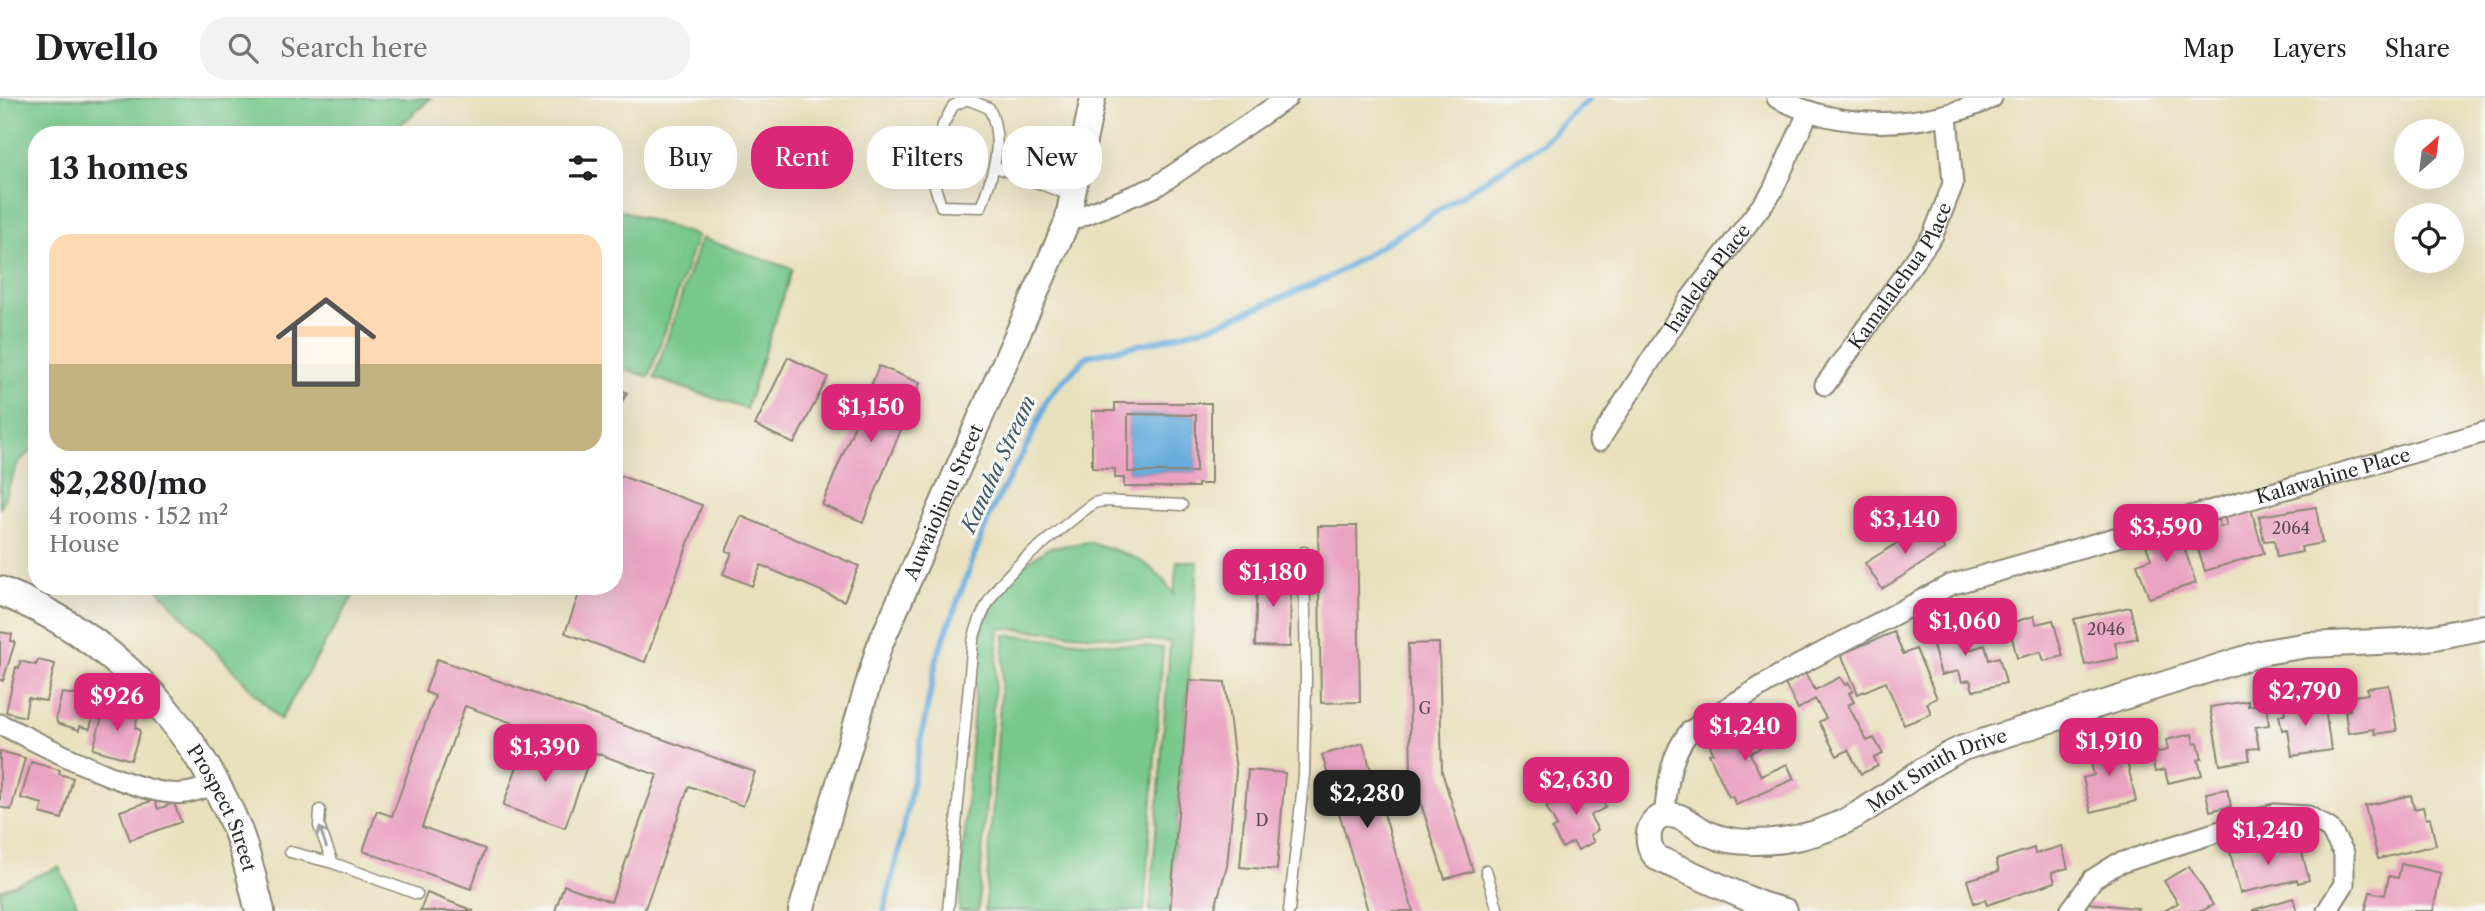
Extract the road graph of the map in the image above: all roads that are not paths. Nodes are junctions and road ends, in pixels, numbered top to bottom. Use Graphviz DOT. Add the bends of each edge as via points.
graph roads {
  1 [pos="1093,98"];
  2 [pos="1287,98"];
  3 [pos="1777,98"];
  4 [pos="1992,98"];
  5 [pos="1809,111"];
  6 [pos="1947,116"];
  7 [pos="996,167"];
  8 [pos="1072,196"];
  9 [pos="1067,222"];
  10 [pos="1825,385"];
  11 [pos="2485,432"];
  12 [pos="1599,441"];
  13 [pos="1182,505"];
  14 [pos="1304,552"];
  15 [pos="0,591"];
  16 [pos="2485,626"];
  17 [pos="0,724"];
  18 [pos="216,784"];
  19 [pos="320,810"];
  20 [pos="1664,817"];
  21 [pos="290,852"];
  22 [pos="333,863"];
  23 [pos="1486,870"];
  24 [pos="417,894"];
  25 [pos="260,911"];
  26 [pos="801,911"];
  27 [pos="948,911"];
  28 [pos="1289,911"];
  29 [pos="1498,911"];
  30 [pos="1785,911"];
  31 [pos="2070,911"];
  32 [pos="2327,911"];
  1 -- 8 [label="street, Auwaiolimu Street"];
  2 -- 9 [label="street" via="1155,187"];
  3 -- 5 [label="street"];
  4 -- 6 [label="street"];
  5 -- 6 [label="street" via="1872,122"];
  5 -- 12 [label="street, haalelea Place" via="1772,192 1690,299"];
  6 -- 10 [label="street, Kamalalehua Place" via="1953,184 1933,235"];
  7 -- 7 [label="lane" via="996,123 989,108 967,99 953,106 930,170 941,206 981,207"];
  7 -- 8 [label="lane"];
  8 -- 9 [label="street, Auwaiolimu Street"];
  9 -- 26 [label="street, Auwaiolimu Street" via="879,647"];
  11 -- 20 [label="street, Kalawahine Place" via="1950,585 1779,676 1690,730 1672,760"];
  13 -- 27 [label="lane" via="1094,503 995,588 973,641"];
  14 -- 28 [label="lane" via="1304,775"];
  15 -- 18 [label="main road, Prospect Street" via="61,620 131,673 174,719"];
  16 -- 20 [label="street, Mott Smith Drive" via="2400,641 2297,646 2244,659 1963,748 1935,762 1864,813 1806,836 1762,842 1731,840 1710,835 1678,817"];
  17 -- 18 [label="street" via="147,789 184,793"];
  18 -- 25 [label="main road, Prospect Street" via="238,832"];
  22 -- 19 [label="lane, one-way" via="319,826"];
  20 -- 30 [label="street" via="1652,825 1647,839 1657,858"];
  21 -- 22 [label="lane"];
  22 -- 24 [label="lane"];
  23 -- 29 [label="lane"];
  31 -- 32 [label="street" via="2093,879 2117,864 2274,814 2308,816 2330,829 2344,853 2344,884"];
}
